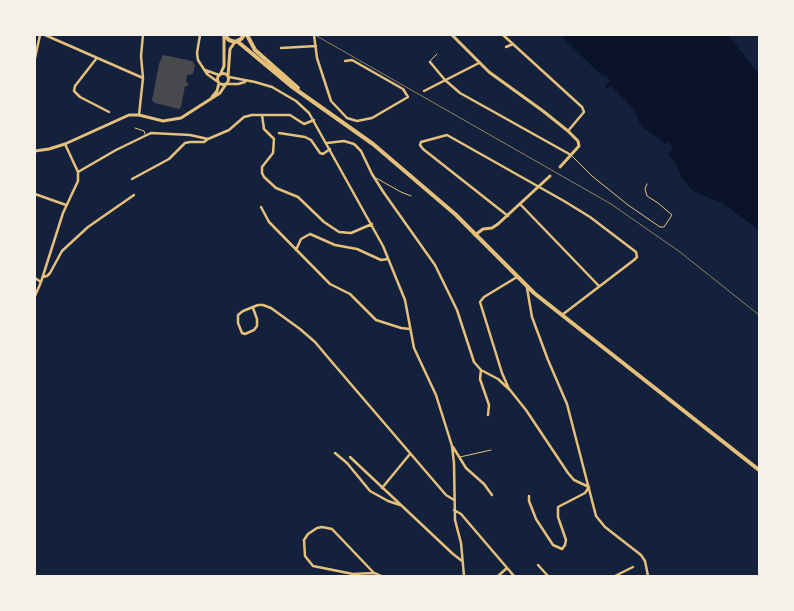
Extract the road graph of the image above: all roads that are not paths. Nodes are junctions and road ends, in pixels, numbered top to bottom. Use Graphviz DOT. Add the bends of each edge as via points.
graph roads {
  1 [pos="40,35"];
  2 [pos="45,35"];
  3 [pos="143,35"];
  4 [pos="200,35"];
  5 [pos="224,35"];
  6 [pos="245,35"];
  7 [pos="314,35"];
  8 [pos="452,35"];
  9 [pos="460,35"];
  10 [pos="503,35"];
  11 [pos="456,39"];
  12 [pos="236,42"];
  13 [pos="513,44"];
  14 [pos="316,46"];
  15 [pos="506,47"];
  16 [pos="281,48"];
  17 [pos="437,54"];
  18 [pos="35,58"];
  19 [pos="96,58"];
  20 [pos="345,61"];
  21 [pos="430,62"];
  22 [pos="479,63"];
  23 [pos="204,69"];
  24 [pos="220,75"];
  25 [pos="229,77"];
  26 [pos="143,78"];
  27 [pos="445,80"];
  28 [pos="247,81"];
  29 [pos="219,82"];
  30 [pos="226,84"];
  31 [pos="424,91"];
  32 [pos="303,93"];
  33 [pos="210,100"];
  34 [pos="108,112"];
  35 [pos="139,115"];
  36 [pos="262,115"];
  37 [pos="314,120"];
  38 [pos="135,128"];
  39 [pos="568,131"];
  40 [pos="279,133"];
  41 [pos="146,135"];
  42 [pos="208,139"];
  43 [pos="327,143"];
  44 [pos="65,144"];
  45 [pos="330,149"];
  46 [pos="35,152"];
  47 [pos="571,155"];
  48 [pos="560,166"];
  49 [pos="78,172"];
  50 [pos="550,176"];
  51 [pos="374,177"];
  52 [pos="132,180"];
  53 [pos="648,184"];
  54 [pos="539,186"];
  55 [pos="35,194"];
  56 [pos="134,195"];
  57 [pos="411,196"];
  58 [pos="520,204"];
  59 [pos="66,205"];
  60 [pos="261,207"];
  61 [pos="508,216"];
  62 [pos="372,224"];
  63 [pos="475,235"];
  64 [pos="296,250"];
  65 [pos="388,259"];
  66 [pos="43,277"];
  67 [pos="517,277"];
  68 [pos="35,278"];
  69 [pos="41,282"];
  70 [pos="600,286"];
  71 [pos="527,288"];
  72 [pos="35,296"];
  73 [pos="253,308"];
  74 [pos="561,316"];
  75 [pos="410,328"];
  76 [pos="481,370"];
  77 [pos="510,390"];
  78 [pos="488,415"];
  79 [pos="452,446"];
  80 [pos="491,450"];
  81 [pos="334,453"];
  82 [pos="410,454"];
  83 [pos="350,457"];
  84 [pos="459,457"];
  85 [pos="759,470"];
  86 [pos="589,487"];
  87 [pos="382,488"];
  88 [pos="492,495"];
  89 [pos="530,496"];
  90 [pos="454,500"];
  91 [pos="400,505"];
  92 [pos="454,510"];
  93 [pos="462,561"];
  94 [pos="538,565"];
  95 [pos="633,567"];
  96 [pos="507,568"];
  97 [pos="374,572"];
  98 [pos="381,576"];
  99 [pos="464,576"];
  100 [pos="498,576"];
  101 [pos="514,576"];
  102 [pos="548,576"];
  103 [pos="615,576"];
  104 [pos="648,576"];
  1 -- 18 [label="street"];
  2 -- 19 [label="street"];
  3 -- 26 [label="street"];
  4 -- 23 [label="street" via="197,56"];
  5 -- 12 [label="main road"];
  5 -- 24 [label="main road" via="225,62"];
  6 -- 12 [label="main road"];
  6 -- 32 [label="main road" via="256,50"];
  7 -- 14 [label="street"];
  8 -- 11 [label="main road"];
  9 -- 11 [label="street"];
  10 -- 13 [label="street"];
  11 -- 22 [label="main road"];
  12 -- 25 [label="main road" via="230,49"];
  12 -- 32 [label="main road"];
  13 -- 15 [label="street"];
  13 -- 39 [label="street" via="582,107 584,112"];
  14 -- 16 [label="street"];
  14 -- 20 [label="street" via="330,101 347,118 356,121 376,116 408,97 403,89 352,60"];
  17 -- 21 [label="lane"];
  19 -- 26 [label="street"];
  19 -- 34 [label="street" via="74,92"];
  21 -- 27 [label="street"];
  22 -- 27 [label="street"];
  22 -- 39 [label="main road"];
  23 -- 24 [label="street"];
  23 -- 29 [label="street"];
  24 -- 25 [label="main road" via="224,73"];
  24 -- 29 [label="main road"];
  25 -- 28 [label="street"];
  25 -- 30 [label="main road"];
  26 -- 35 [label="street"];
  27 -- 31 [label="street"];
  27 -- 47 [label="street" via="468,98"];
  28 -- 30 [label="street"];
  28 -- 37 [label="street" via="289,96 301,104"];
  29 -- 30 [label="main road"];
  29 -- 33 [label="main road"];
  30 -- 33 [label="main road"];
  32 -- 63 [label="main road" via="373,144"];
  33 -- 35 [label="main road" via="176,120 163,121"];
  35 -- 44 [label="main road" via="124,116"];
  36 -- 37 [label="street" via="290,115 304,124"];
  36 -- 42 [label="street" via="244,117 229,130"];
  36 -- 62 [label="street" via="264,129 274,139 273,153 264,163 262,173 276,188 298,197 324,222 340,232 351,233"];
  37 -- 43 [label="street"];
  38 -- 41 [label="lane"];
  39 -- 47 [label="main road" via="579,143"];
  40 -- 45 [label="street" via="305,136 320,153"];
  41 -- 42 [label="street" via="154,132"];
  41 -- 49 [label="street"];
  42 -- 52 [label="street" via="185,144 169,159"];
  43 -- 45 [label="street"];
  43 -- 51 [label="street" via="344,141 358,148"];
  44 -- 46 [label="main road"];
  44 -- 49 [label="street"];
  45 -- 62 [label="street"];
  47 -- 48 [label="main road"];
  47 -- 53 [label="lane" via="628,205 664,227 672,215 647,196 645,189"];
  49 -- 59 [label="street" via="78,182"];
  50 -- 54 [label="main road"];
  51 -- 57 [label="lane"];
  51 -- 76 [label="street" via="435,266 457,310 472,356"];
  54 -- 58 [label="main road"];
  54 -- 61 [label="street" via="447,135 423,140 420,144 422,149"];
  54 -- 70 [label="street" via="590,217 637,254 634,260"];
  55 -- 59 [label="street"];
  56 -- 66 [label="street" via="88,226 62,251 50,273"];
  58 -- 61 [label="main road"];
  58 -- 70 [label="street"];
  59 -- 66 [label="street"];
  60 -- 64 [label="street" via="269,222"];
  61 -- 63 [label="main road"];
  62 -- 65 [label="street"];
  63 -- 67 [label="main road"];
  64 -- 65 [label="street" via="301,239 310,234 381,260"];
  64 -- 75 [label="street" via="326,280 350,294 376,320"];
  65 -- 75 [label="street" via="403,292"];
  66 -- 69 [label="street"];
  67 -- 71 [label="main road"];
  67 -- 77 [label="street" via="480,302"];
  68 -- 69 [label="street"];
  69 -- 72 [label="street"];
  70 -- 74 [label="street"];
  71 -- 74 [label="main road"];
  71 -- 86 [label="street" via="532,317 564,395"];
  73 -- 73 [label="street" via="238,315 242,333 257,326"];
  73 -- 82 [label="street" via="267,306 309,336"];
  74 -- 85 [label="main road"];
  75 -- 79 [label="street" via="416,353 436,395"];
  76 -- 77 [label="street" via="498,378"];
  76 -- 78 [label="street"];
  77 -- 86 [label="street" via="568,473"];
  79 -- 84 [label="street"];
  79 -- 90 [label="street"];
  80 -- 84 [label="lane"];
  81 -- 91 [label="street" via="370,491"];
  82 -- 87 [label="street"];
  82 -- 90 [label="street"];
  83 -- 87 [label="street"];
  84 -- 88 [label="street"];
  86 -- 89 [label="street" via="585,493 558,507 566,540 562,548 553,545 536,519"];
  86 -- 104 [label="street" via="600,522 641,555"];
  87 -- 91 [label="street"];
  90 -- 92 [label="street"];
  91 -- 93 [label="street"];
  92 -- 93 [label="street"];
  92 -- 96 [label="street"];
  93 -- 99 [label="street"];
  94 -- 102 [label="street"];
  95 -- 103 [label="street"];
  96 -- 100 [label="street"];
  96 -- 101 [label="street"];
  97 -- 97 [label="street" via="332,529 317,528 304,540 305,556 313,566 352,574"];
  97 -- 98 [label="street"];
}
